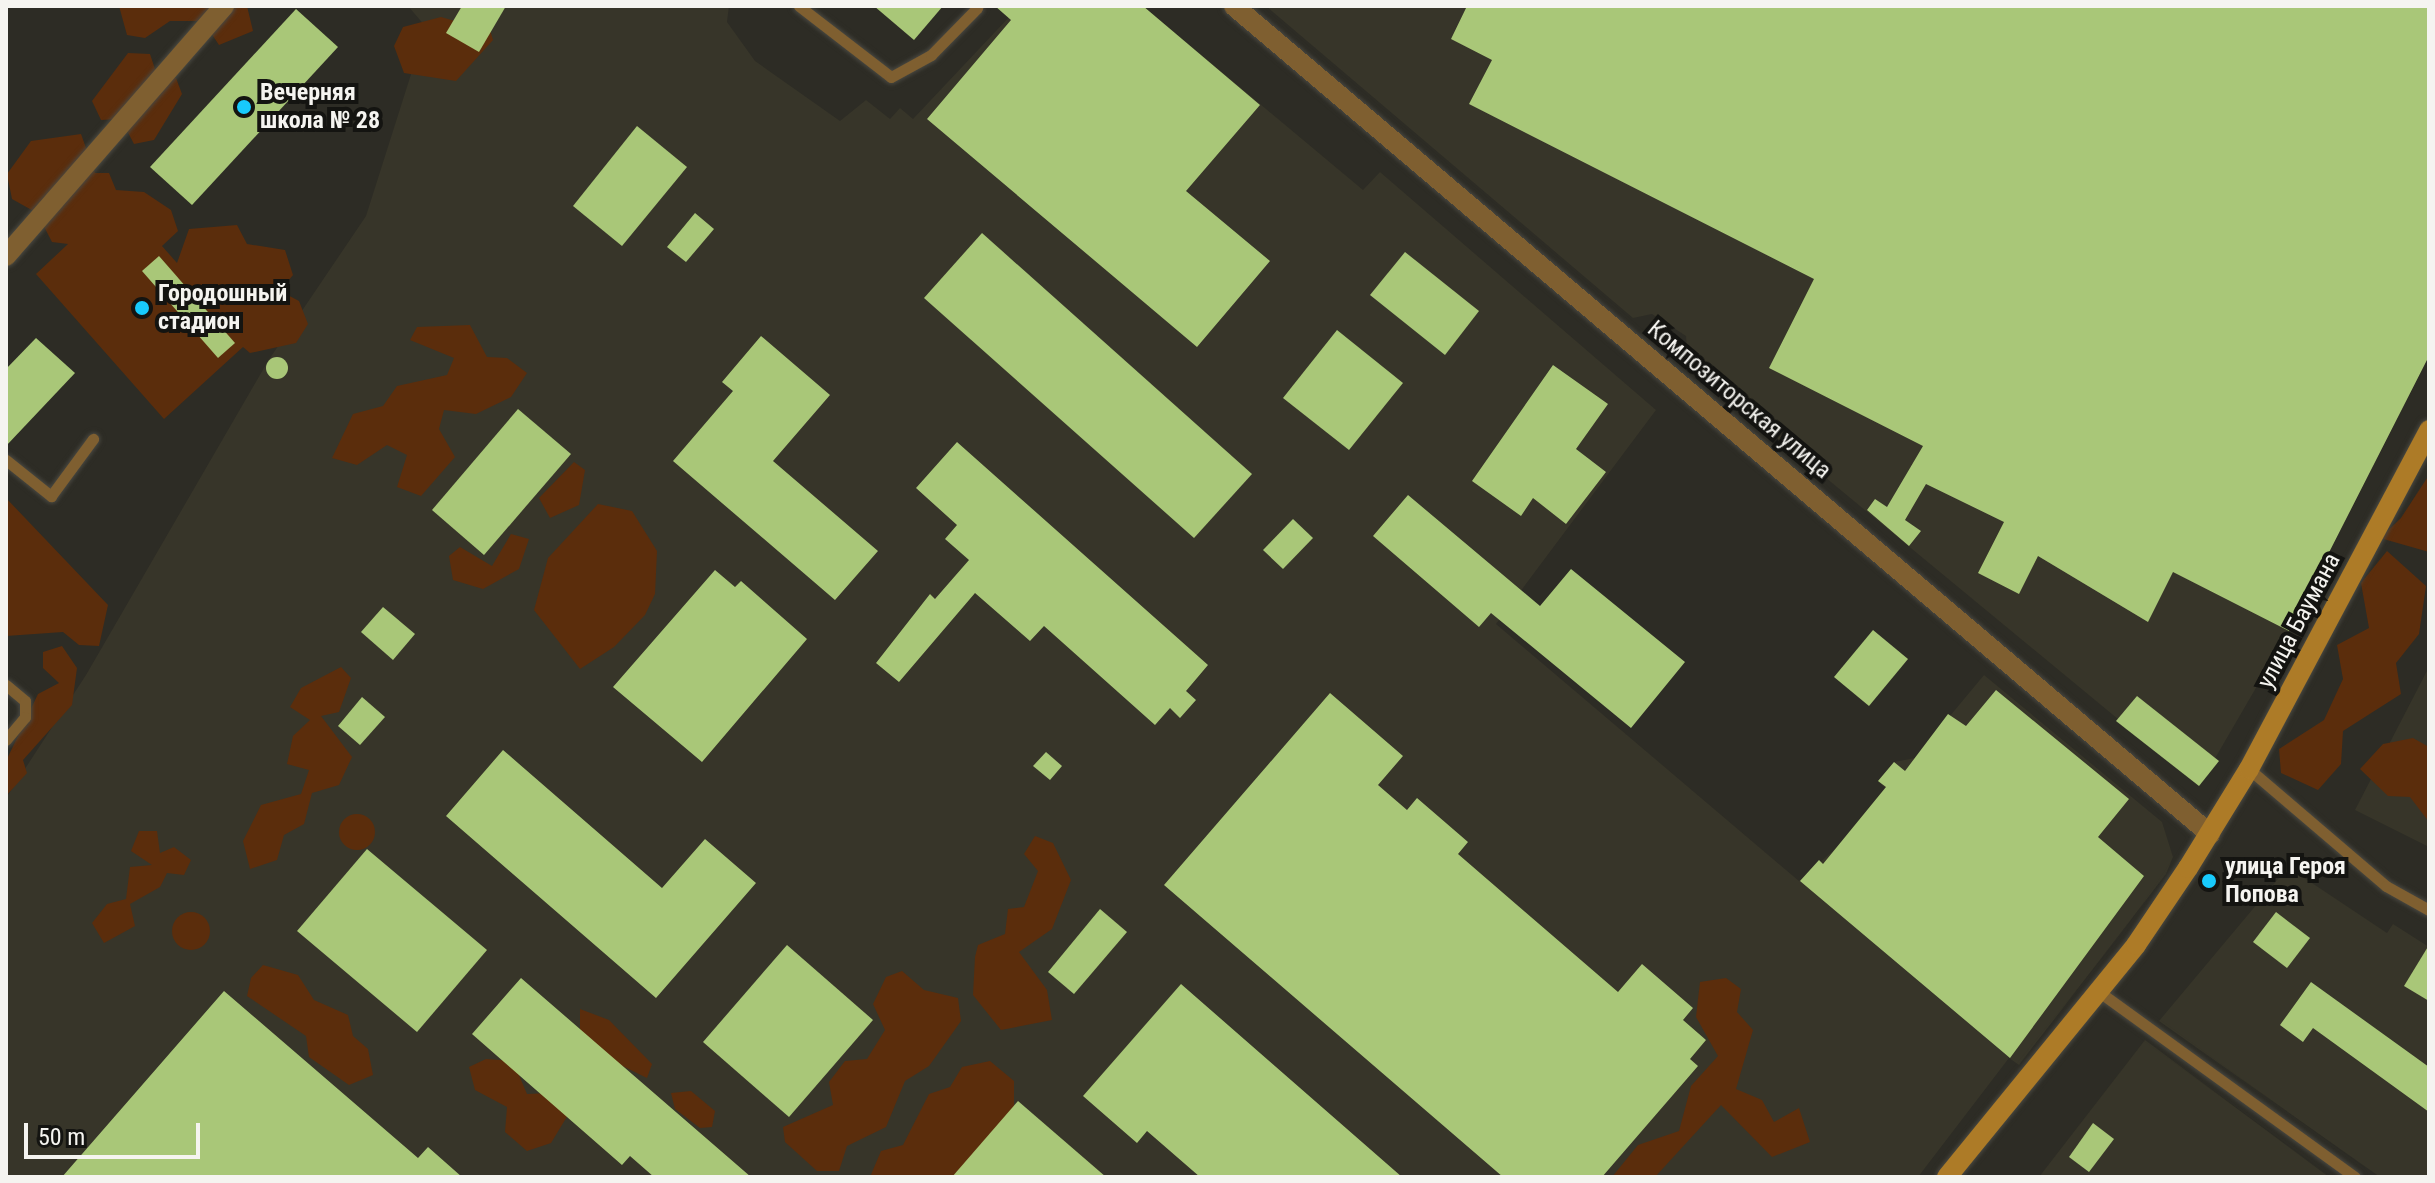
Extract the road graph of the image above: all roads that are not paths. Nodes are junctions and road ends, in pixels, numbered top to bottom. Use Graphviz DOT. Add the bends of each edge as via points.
graph roads {
  1 [pos="224,6"];
  2 [pos="799,6"];
  3 [pos="1234,6"];
  4 [pos="977,8"];
  5 [pos="6,256"];
  6 [pos="2429,430"];
  7 [pos="93,439"];
  8 [pos="6,460"];
  9 [pos="6,685"];
  10 [pos="6,740"];
  11 [pos="2249,769"];
  12 [pos="2210,834"];
  13 [pos="2429,910"];
  14 [pos="2098,991"];
  15 [pos="1947,1177"];
  16 [pos="2355,1177"];
  1 -- 5 [label="street"];
  2 -- 4 [label="lane" via="891,77 931,55"];
  3 -- 12 [label="street, Композиторская улица"];
  6 -- 11 [label="street, улица Баумана"];
  7 -- 8 [label="lane" via="51,496"];
  9 -- 10 [label="lane" via="25,701 25,717"];
  11 -- 12 [label="street, улица Баумана"];
  11 -- 13 [label="lane" via="2386,886"];
  12 -- 14 [label="street"];
  14 -- 15 [label="street"];
  14 -- 16 [label="lane"];
}
